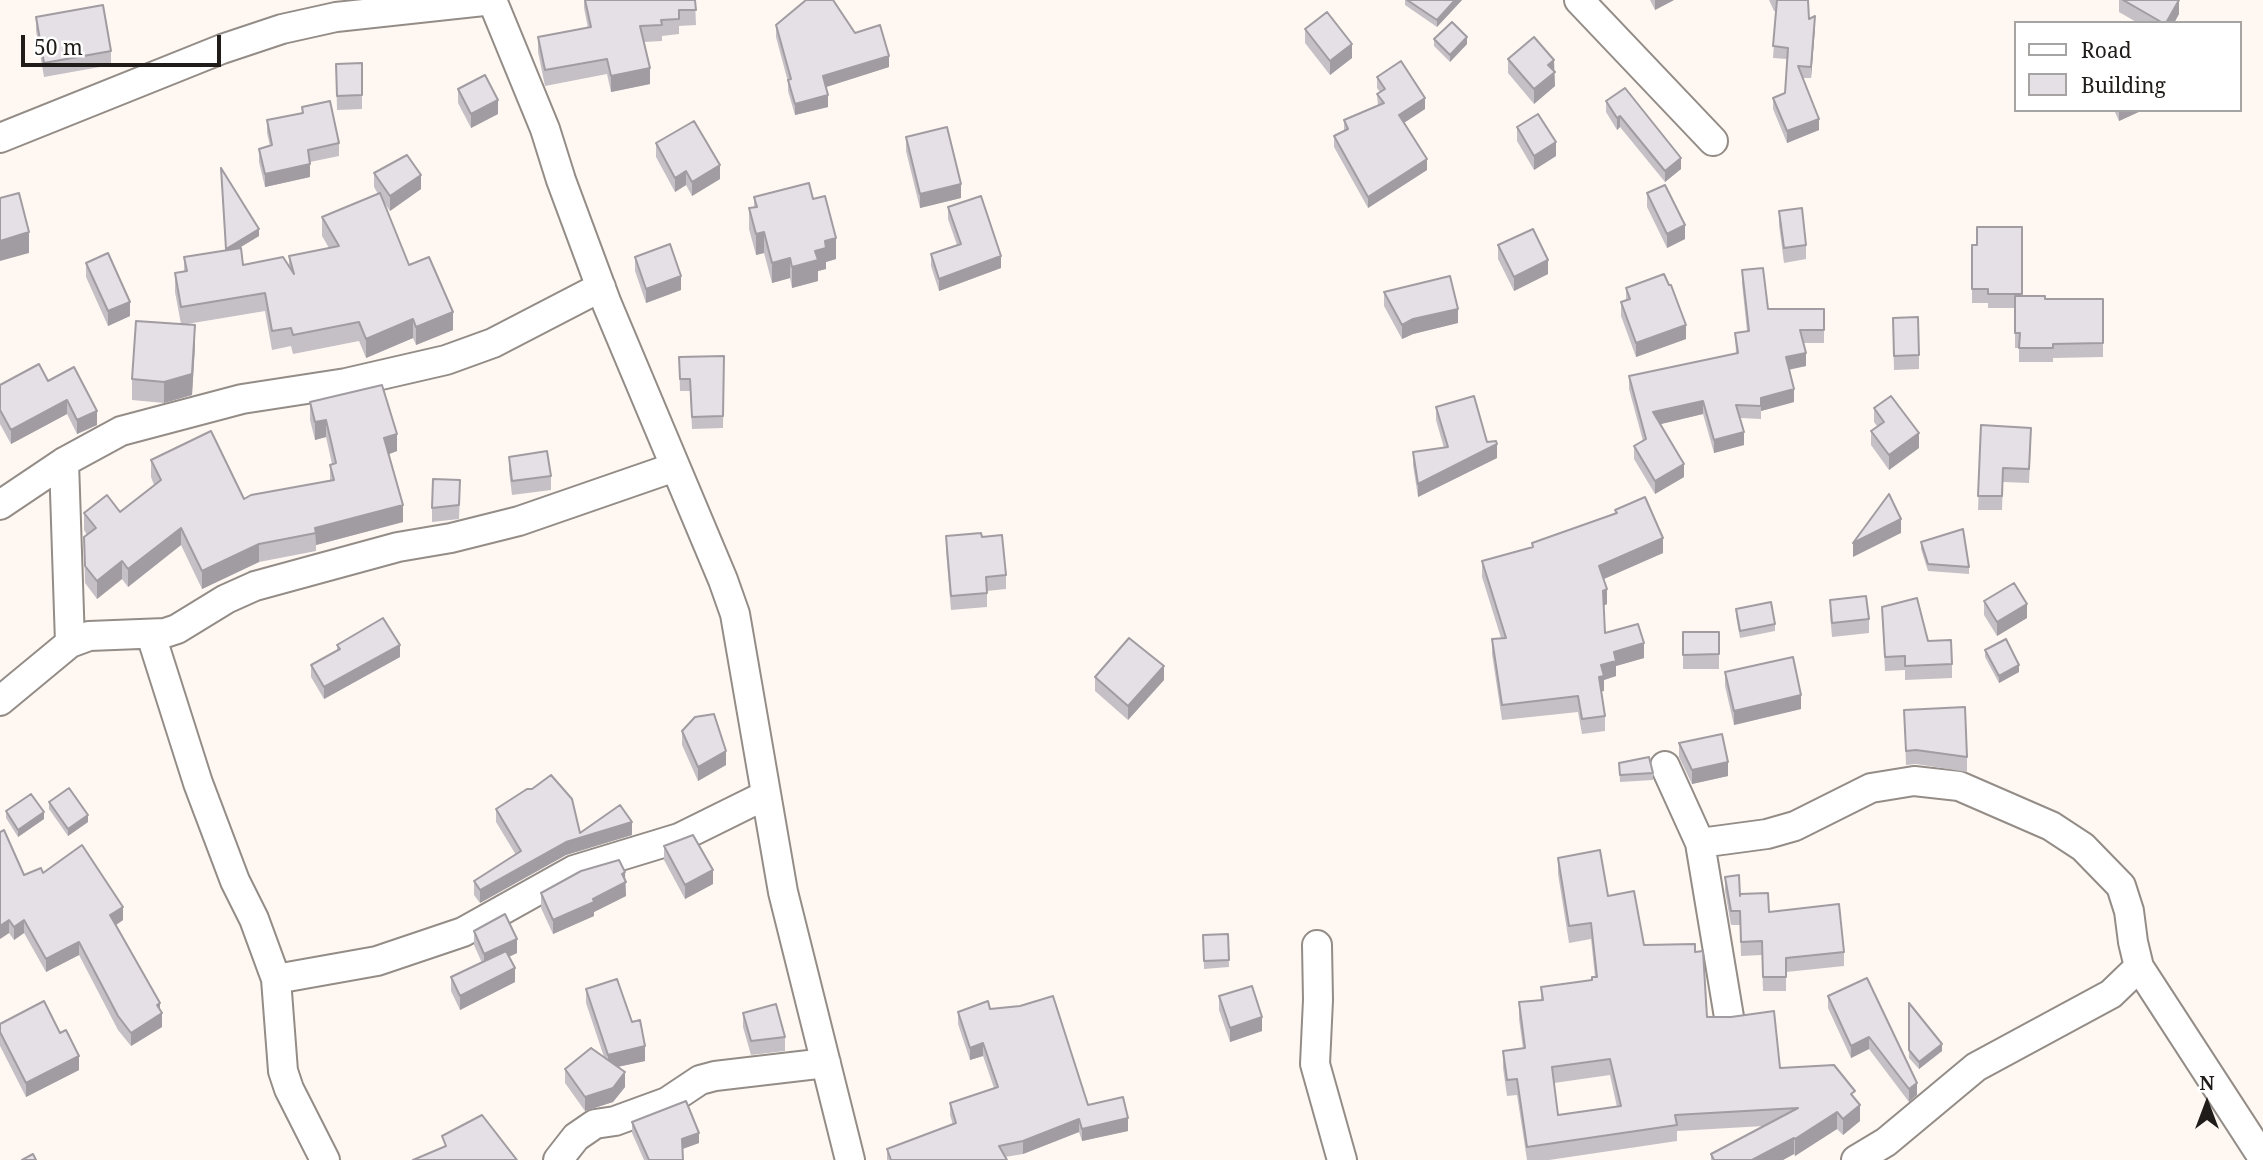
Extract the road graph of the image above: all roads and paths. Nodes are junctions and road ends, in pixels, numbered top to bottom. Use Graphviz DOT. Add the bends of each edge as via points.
graph roads {
  1 [pos="492,0"];
  2 [pos="1579,0"];
  3 [pos="0,138"];
  4 [pos="1713,141"];
  5 [pos="601,287"];
  6 [pos="64,462"];
  7 [pos="676,467"];
  8 [pos="0,505"];
  9 [pos="151,635"];
  10 [pos="70,643"];
  11 [pos="0,701"];
  12 [pos="1665,766"];
  13 [pos="766,795"];
  14 [pos="1699,843"];
  15 [pos="1317,945"];
  16 [pos="2139,967"];
  17 [pos="276,979"];
  18 [pos="1729,1017"];
  19 [pos="826,1063"];
  20 [pos="2263,1158"];
  21 [pos="325,1160"];
  22 [pos="558,1160"];
  23 [pos="850,1160"];
  24 [pos="1342,1160"];
  25 [pos="1856,1160"];
  1 -- 3 [label="street" via="336,17 282,29"];
  1 -- 5 [label="street" via="545,129"];
  2 -- 4 [label="street"];
  5 -- 6 [label="street" via="493,343 446,360 175,416 121,431"];
  5 -- 7 [label="street"];
  6 -- 8 [label="street"];
  6 -- 10 [label="street"];
  7 -- 9 [label="street" via="519,522 398,547 255,586 177,628"];
  7 -- 13 [label="street" via="735,614"];
  9 -- 10 [label="street" via="89,636"];
  9 -- 17 [label="street" via="198,783"];
  10 -- 11 [label="street"];
  12 -- 14 [label="street"];
  13 -- 17 [label="street" via="678,838 574,870 463,932 377,961"];
  13 -- 19 [label="street" via="783,892"];
  14 -- 16 [label="street" via="1795,826 1871,788 1914,781 1959,786 2051,826 2083,847 2121,886"];
  14 -- 18 [label="street"];
  15 -- 24 [label="street" via="1315,1064"];
  16 -- 20 [label="street"];
  16 -- 25 [label="street" via="2111,994 1976,1067 1885,1142"];
  17 -- 21 [label="street" via="283,1071"];
  19 -- 22 [label="street" via="700,1080 649,1109 595,1124 576,1137"];
  19 -- 23 [label="street"];
}
